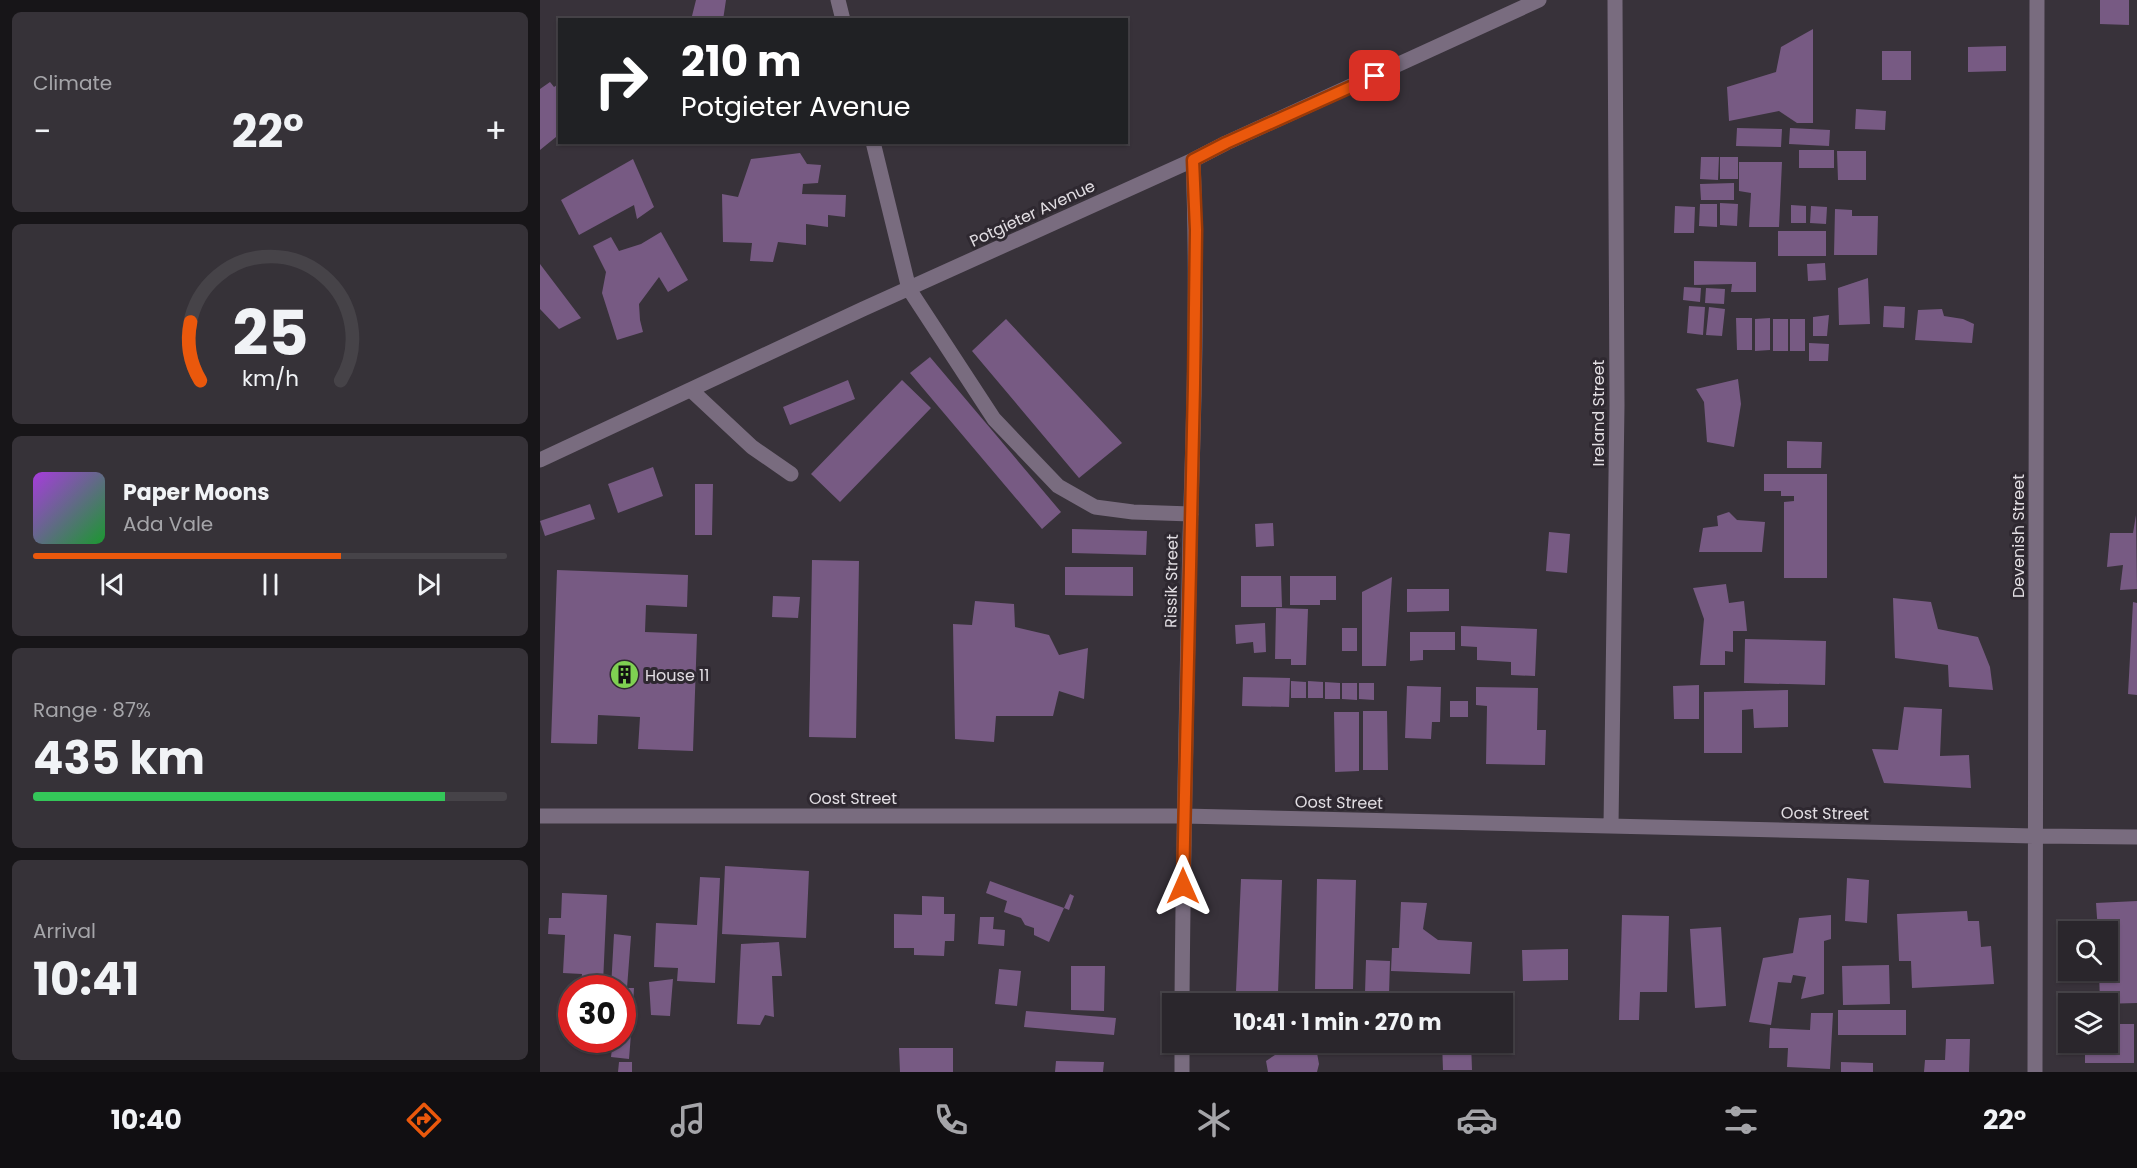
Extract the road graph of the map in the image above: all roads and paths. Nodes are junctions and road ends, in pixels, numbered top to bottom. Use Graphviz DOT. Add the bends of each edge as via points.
graph roads {
  1 [pos="838,0"];
  2 [pos="1539,0"];
  3 [pos="1615,0"];
  4 [pos="2037,0"];
  5 [pos="842,18"];
  6 [pos="873,144"];
  7 [pos="1193,160"];
  8 [pos="909,289"];
  9 [pos="691,390"];
  10 [pos="540,460"];
  11 [pos="791,474"];
  12 [pos="1191,514"];
  13 [pos="540,816"];
  14 [pos="1183,816"];
  15 [pos="1611,826"];
  16 [pos="2036,836"];
  17 [pos="2137,837"];
  18 [pos="1182,993"];
  19 [pos="1182,1053"];
  20 [pos="1182,1072"];
  21 [pos="2034,1072"];
  1 -- 5 [label="street"];
  2 -- 7 [label="street, Potgieter Avenue"];
  3 -- 15 [label="street, Ireland Street" via="1617,405"];
  4 -- 16 [label="street, Devenish Street"];
  6 -- 8 [label="street"];
  7 -- 8 [label="street, Potgieter Avenue"];
  7 -- 12 [label="street, Rissik Street" via="1196,230"];
  8 -- 9 [label="street, Potgieter Avenue"];
  8 -- 12 [label="street" via="994,419 1058,486 1095,507"];
  9 -- 10 [label="street, Potgieter Avenue"];
  9 -- 11 [label="street" via="752,447"];
  12 -- 14 [label="street, Rissik Street"];
  13 -- 14 [label="street, Oost Street"];
  14 -- 15 [label="street, Oost Street"];
  14 -- 18 [label="street, Rissik Street"];
  15 -- 16 [label="street, Oost Street"];
  16 -- 17 [label="street, Oost Street"];
  16 -- 21 [label="street, Devenish Street"];
  19 -- 20 [label="street"];
}
